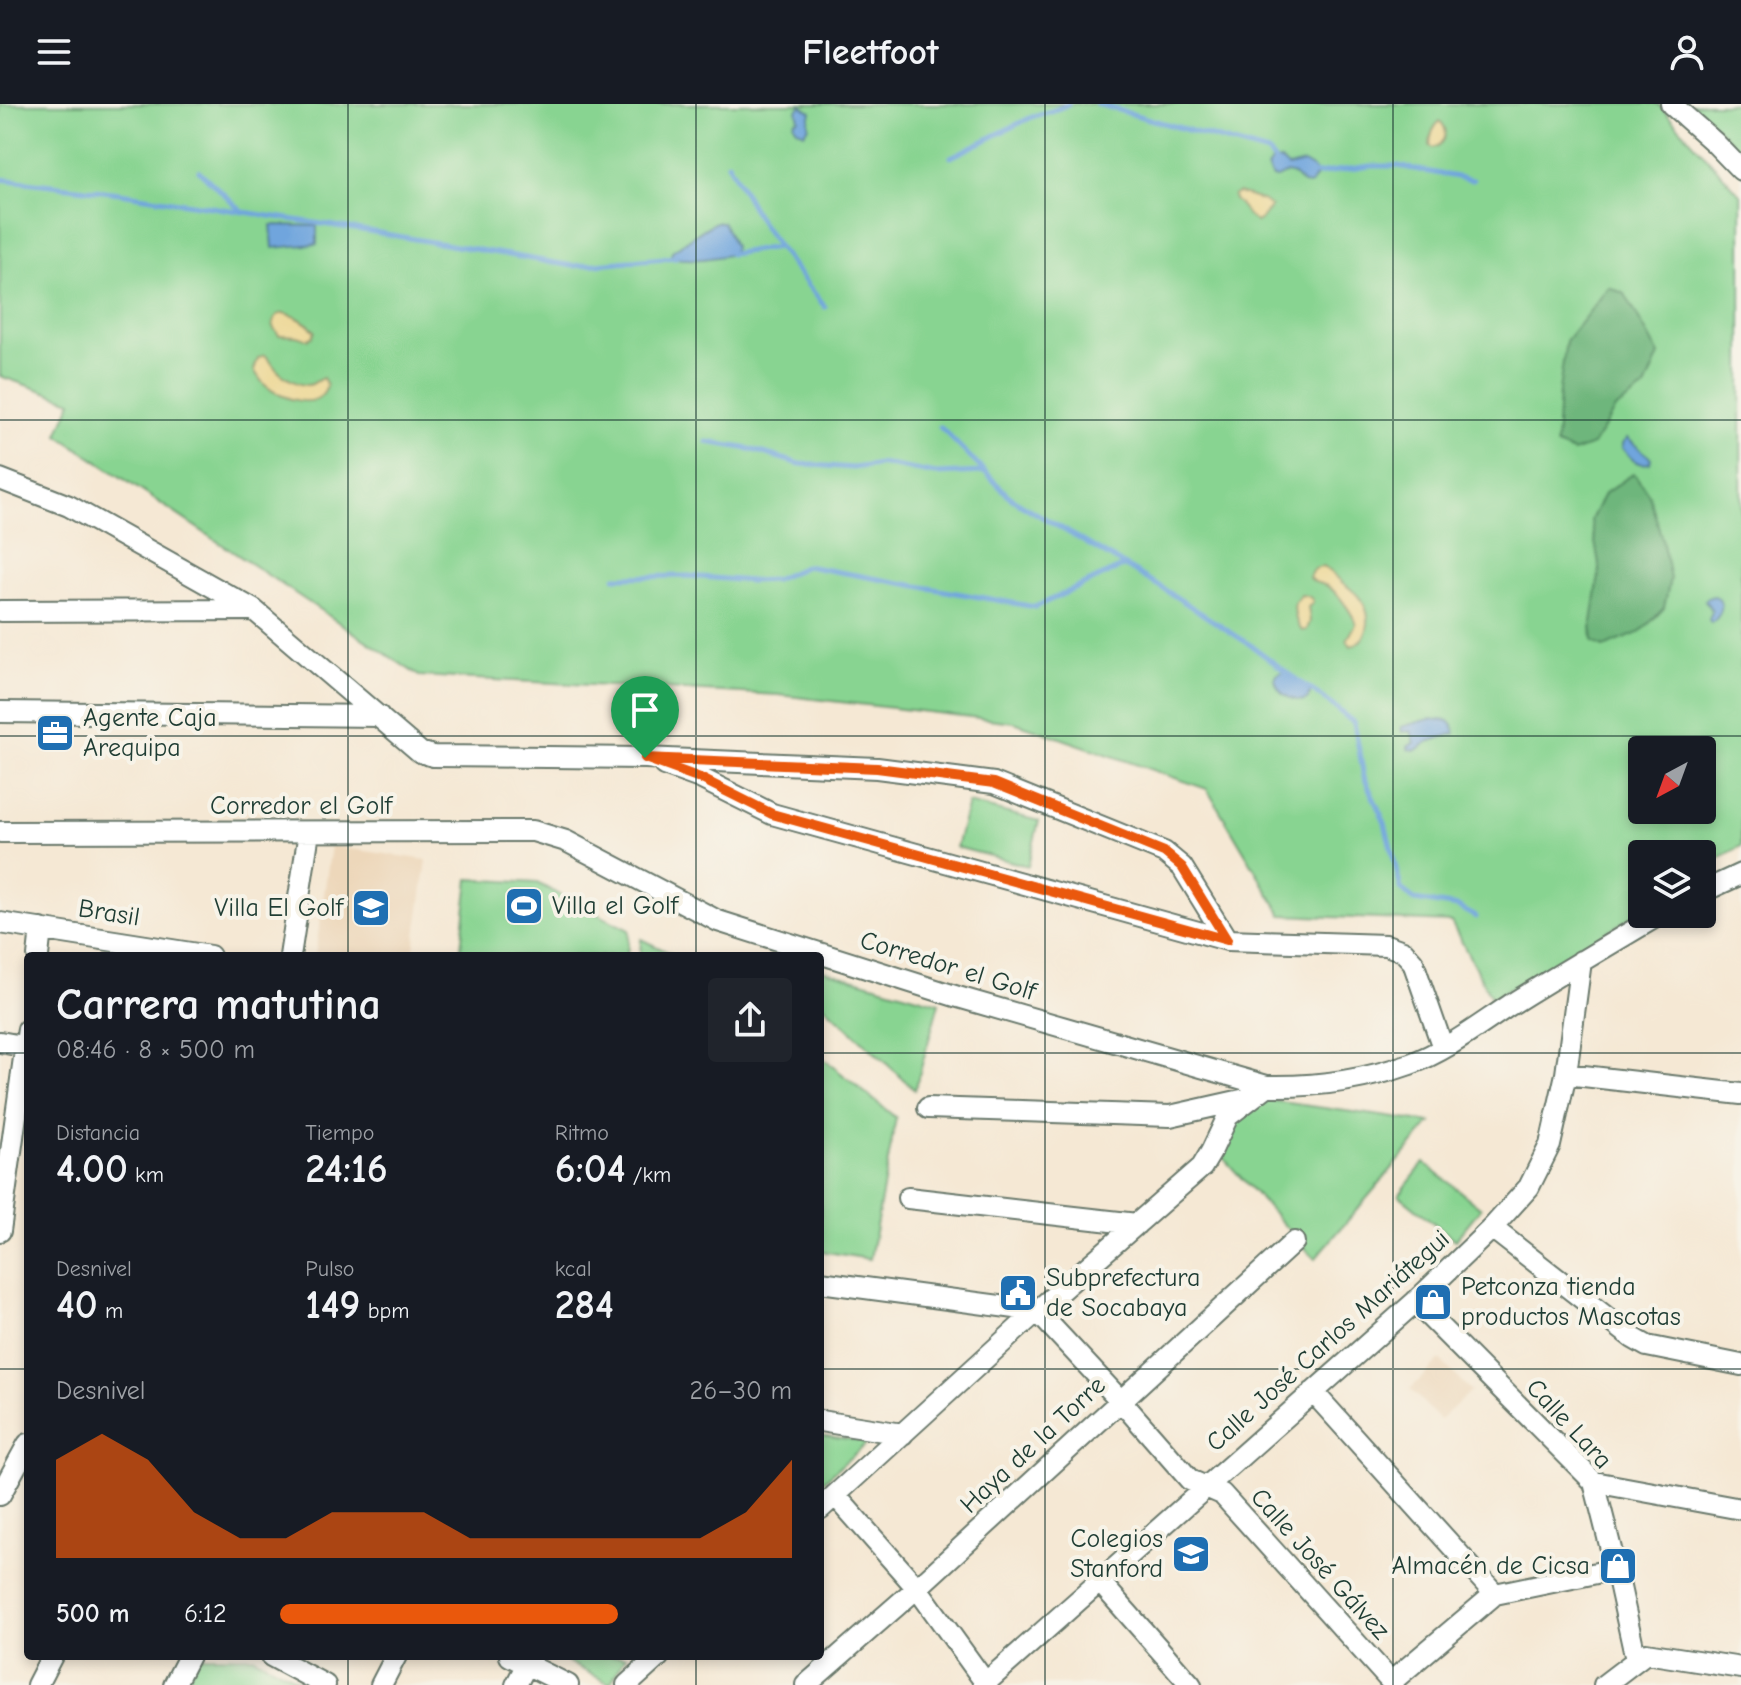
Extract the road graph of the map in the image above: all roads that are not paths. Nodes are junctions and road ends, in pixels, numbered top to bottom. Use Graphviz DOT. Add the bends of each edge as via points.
graph roads {
  1 [pos="1671,104"];
  2 [pos="1741,170"];
  3 [pos="0,479"];
  4 [pos="254,610"];
  5 [pos="0,611"];
  6 [pos="0,712"];
  7 [pos="379,716"];
  8 [pos="645,758"];
  9 [pos="0,832"];
  10 [pos="309,832"];
  11 [pos="1735,867"];
  12 [pos="1716,881"];
  13 [pos="0,923"];
  14 [pos="1637,928"];
  15 [pos="41,929"];
  16 [pos="1227,940"];
  17 [pos="38,952"];
  18 [pos="185,952"];
  19 [pos="291,952"];
  20 [pos="816,952"];
  21 [pos="824,955"];
  22 [pos="1581,961"];
  23 [pos="24,1041"];
  24 [pos="0,1042"];
  25 [pos="1443,1048"];
  26 [pos="24,1068"];
  27 [pos="1566,1074"];
  28 [pos="1260,1092"];
  29 [pos="1741,1094"];
  30 [pos="928,1108"];
  31 [pos="13,1167"];
  32 [pos="908,1198"];
  33 [pos="1137,1224"];
  34 [pos="1492,1228"];
  35 [pos="0,1231"];
  36 [pos="1294,1242"];
  37 [pos="824,1283"];
  38 [pos="1415,1302"];
  39 [pos="1037,1311"];
  40 [pos="1741,1365"];
  41 [pos="1313,1392"];
  42 [pos="1120,1400"];
  43 [pos="824,1422"];
  44 [pos="903,1434"];
  45 [pos="24,1451"];
  46 [pos="1594,1482"];
  47 [pos="1205,1486"];
  48 [pos="0,1495"];
  49 [pos="828,1502"];
  50 [pos="1741,1509"];
  51 [pos="1616,1569"];
  52 [pos="1100,1582"];
  53 [pos="917,1588"];
  54 [pos="1495,1594"];
  55 [pos="50,1660"];
  56 [pos="187,1660"];
  57 [pos="278,1660"];
  58 [pos="394,1660"];
  59 [pos="523,1660"];
  60 [pos="525,1660"];
  61 [pos="655,1660"];
  62 [pos="1636,1660"];
  63 [pos="1741,1668"];
  64 [pos="985,1684"];
  65 [pos="1392,1684"];
  66 [pos="37,1685"];
  67 [pos="174,1685"];
  68 [pos="325,1685"];
  69 [pos="381,1685"];
  70 [pos="516,1685"];
  71 [pos="568,1685"];
  72 [pos="627,1685"];
  73 [pos="806,1685"];
  74 [pos="1191,1685"];
  75 [pos="1604,1685"];
  1 -- 2 [label="street"];
  3 -- 4 [label="street" via="69,506"];
  4 -- 5 [label="street"];
  4 -- 7 [label="street"];
  6 -- 7 [label="street"];
  7 -- 8 [label="street" via="420,752 433,756"];
  8 -- 16 [label="street" via="772,814"];
  8 -- 16 [label="street" via="877,768 994,783 1164,852 1182,867"];
  9 -- 10 [label="street, Corredor el Golf"];
  10 -- 19 [label="street"];
  10 -- 20 [label="street, Corredor el Golf" via="533,831 566,841 718,921"];
  11 -- 12 [label="street"];
  13 -- 15 [label="street, Brasil"];
  14 -- 22 [label="street, Corredor el Golf"];
  15 -- 17 [label="street"];
  15 -- 18 [label="street, Brasil"];
  16 -- 25 [label="street" via="1386,945 1403,951 1413,962"];
  21 -- 28 [label="street, Corredor el Golf"];
  22 -- 25 [label="street, Corredor el Golf"];
  22 -- 27 [label="street, Calle José Carlos Mariátegui"];
  23 -- 24 [label="street"];
  25 -- 28 [label="street, Corredor el Golf" via="1411,1064 1351,1079"];
  26 -- 31 [label="street"];
  27 -- 29 [label="street"];
  27 -- 34 [label="street, Calle José Carlos Mariátegui" via="1550,1145 1529,1187"];
  28 -- 30 [label="street" via="1170,1116"];
  28 -- 33 [label="street" via="1228,1116 1202,1167"];
  31 -- 35 [label="street"];
  32 -- 33 [label="street"];
  33 -- 39 [label="street"];
  34 -- 38 [label="street, Calle José Carlos Mariátegui"];
  34 -- 40 [label="street" via="1647,1346"];
  36 -- 42 [label="street, Haya de la Torre"];
  37 -- 39 [label="street"];
  38 -- 41 [label="street, Calle José Carlos Mariátegui"];
  38 -- 46 [label="street, Calle Lara"];
  39 -- 42 [label="street, Calle José Gálvez"];
  39 -- 44 [label="street"];
  41 -- 47 [label="street, Calle José Carlos Mariátegui"];
  41 -- 54 [label="street"];
  42 -- 47 [label="street, Calle José Gálvez" via="1190,1480"];
  42 -- 53 [label="street, Haya de la Torre"];
  43 -- 44 [label="street"];
  44 -- 49 [label="street"];
  45 -- 48 [label="street"];
  46 -- 50 [label="street"];
  46 -- 51 [label="street, Calle Lara"];
  47 -- 52 [label="street, Calle José Carlos Mariátegui"];
  47 -- 65 [label="street, Calle José Gálvez" via="1222,1494"];
  49 -- 53 [label="street"];
  51 -- 54 [label="street"];
  51 -- 62 [label="street, Calle Lara"];
  52 -- 64 [label="street, Calle José Carlos Mariátegui"];
  52 -- 74 [label="street"];
  53 -- 64 [label="street"];
  53 -- 73 [label="street, Haya de la Torre"];
  54 -- 65 [label="street"];
  55 -- 66 [label="street"];
  56 -- 67 [label="street"];
  57 -- 68 [label="street"];
  58 -- 69 [label="street"];
  59 -- 70 [label="street"];
  60 -- 71 [label="street"];
  61 -- 72 [label="street"];
  62 -- 63 [label="street" via="1646,1653"];
  62 -- 75 [label="street"];
}
